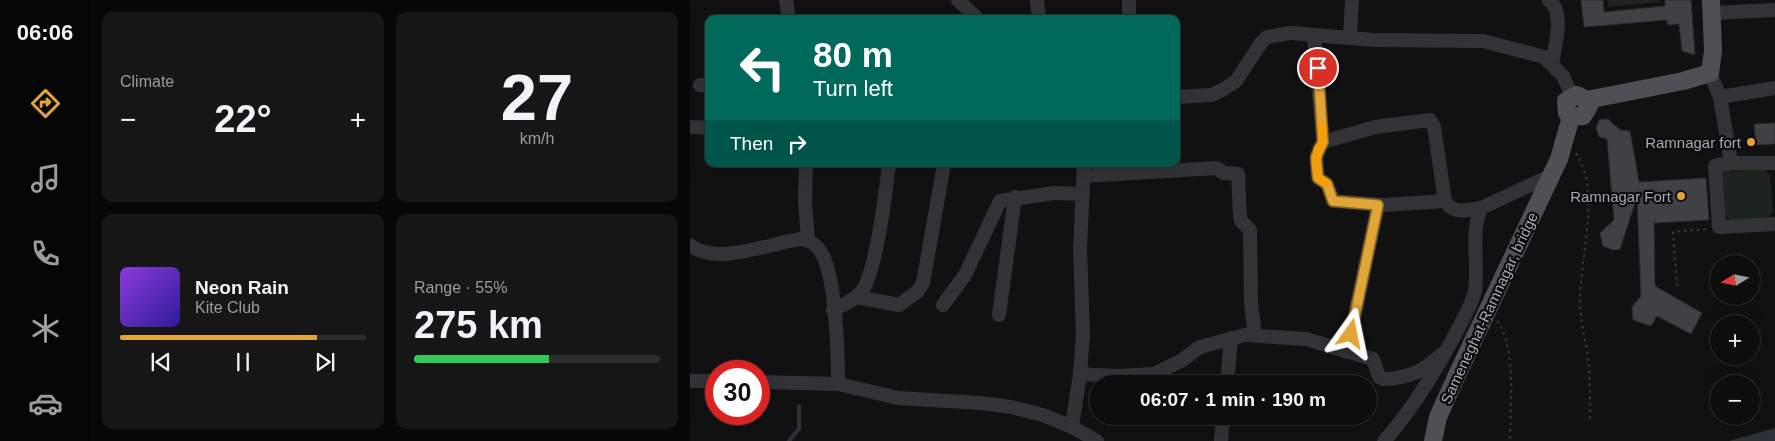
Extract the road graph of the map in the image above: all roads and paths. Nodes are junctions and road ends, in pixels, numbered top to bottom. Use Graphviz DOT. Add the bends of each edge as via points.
graph roads {
  1 [pos="786,0"];
  2 [pos="958,0"];
  3 [pos="1037,0"];
  4 [pos="1129,0"];
  5 [pos="1352,0"];
  6 [pos="1549,0"];
  7 [pos="1712,7"];
  8 [pos="1775,10"];
  9 [pos="788,15"];
  10 [pos="974,15"];
  11 [pos="1039,15"];
  12 [pos="1129,15"];
  13 [pos="1314,36"];
  14 [pos="1350,38"];
  15 [pos="1552,63"];
  16 [pos="1710,73"];
  17 [pos="1775,88"];
  18 [pos="1180,97"];
  19 [pos="1720,97"];
  20 [pos="1580,98"];
  21 [pos="690,127"];
  22 [pos="705,128"];
  23 [pos="1567,138"];
  24 [pos="1323,142"];
  25 [pos="1731,163"];
  26 [pos="1775,163"];
  27 [pos="806,167"];
  28 [pos="889,167"];
  29 [pos="943,167"];
  30 [pos="1084,170"];
  31 [pos="1550,176"];
  32 [pos="1081,194"];
  33 [pos="1015,197"];
  34 [pos="1445,201"];
  35 [pos="1378,205"];
  36 [pos="1481,208"];
  37 [pos="1775,224"];
  38 [pos="1719,227"];
  39 [pos="808,240"];
  40 [pos="690,245"];
  41 [pos="1677,286"];
  42 [pos="857,297"];
  43 [pos="943,305"];
  44 [pos="833,310"];
  45 [pos="998,315"];
  46 [pos="1495,318"];
  47 [pos="1256,335"];
  48 [pos="1231,338"];
  49 [pos="1446,351"];
  50 [pos="1347,352"];
  51 [pos="1080,374"];
  52 [pos="1228,375"];
  53 [pos="690,381"];
  54 [pos="705,381"];
  55 [pos="770,382"];
  56 [pos="838,384"];
  57 [pos="1590,422"];
  58 [pos="1223,425"];
  59 [pos="1072,427"];
  60 [pos="1097,441"];
  61 [pos="1221,441"];
  62 [pos="1384,441"];
  63 [pos="1433,441"];
  64 [pos="1510,441"];
  1 -- 9 [label="street"];
  2 -- 10 [label="street"];
  3 -- 11 [label="street"];
  4 -- 12 [label="street"];
  5 -- 14 [label="street"];
  6 -- 15 [label="street" via="1557,13"];
  7 -- 8 [label="street"];
  7 -- 16 [label="main road"];
  13 -- 14 [label="street"];
  13 -- 18 [label="street" via="1291,33 1267,37 1236,81 1212,95"];
  13 -- 24 [label="street"];
  14 -- 15 [label="street" via="1483,42 1544,57"];
  15 -- 20 [label="street"];
  16 -- 19 [label="street"];
  16 -- 20 [label="main road" via="1683,81"];
  17 -- 19 [label="street"];
  19 -- 25 [label="street"];
  20 -- 23 [label="main road, Sameneghat-Ramnagar, bridge" via="1587,112 1583,116 1572,117"];
  21 -- 22 [label="street"];
  23 -- 31 [label="main road, Sameneghat-Ramnagar, bridge"];
  23 -- 57 [label="path" via="1586,174 1588,198 1580,301 1589,370"];
  24 -- 34 [label="street" via="1375,127 1432,120"];
  24 -- 35 [label="street" via="1318,149 1316,163 1318,178 1327,184 1332,201"];
  25 -- 26 [label="street"];
  25 -- 38 [label="street" via="1715,166"];
  27 -- 39 [label="street"];
  28 -- 42 [label="street" via="870,271"];
  29 -- 42 [label="street" via="923,283 917,292 899,305"];
  30 -- 32 [label="street"];
  30 -- 47 [label="street" via="1217,168 1223,174 1238,174 1240,216 1250,230 1251,303"];
  31 -- 36 [label="street"];
  31 -- 63 [label="main road, Sameneghat-Ramnagar, bridge" via="1456,375 1438,417"];
  32 -- 33 [label="street"];
  32 -- 51 [label="street" via="1084,310"];
  33 -- 43 [label="street" via="999,202 965,275"];
  33 -- 45 [label="street"];
  34 -- 35 [label="street"];
  34 -- 36 [label="street" via="1449,207 1460,211"];
  35 -- 50 [label="street"];
  36 -- 49 [label="street" via="1476,225 1473,300"];
  37 -- 38 [label="street"];
  38 -- 41 [label="path" via="1673,232"];
  39 -- 40 [label="street" via="791,240 750,252 703,251"];
  39 -- 44 [label="street" via="822,254 827,265"];
  42 -- 44 [label="street"];
  44 -- 56 [label="street"];
  46 -- 64 [label="path" via="1505,338 1511,368"];
  47 -- 48 [label="street"];
  47 -- 50 [label="street" via="1306,339"];
  48 -- 51 [label="street" via="1200,347 1154,374"];
  48 -- 52 [label="street"];
  49 -- 50 [label="street" via="1414,375 1383,379 1374,361"];
  49 -- 62 [label="street" via="1417,399"];
  51 -- 59 [label="street"];
  53 -- 54 [label="street"];
  55 -- 56 [label="street"];
  56 -- 59 [label="street" via="898,398 1011,408 1044,415"];
  58 -- 61 [label="street"];
  59 -- 60 [label="street"];
}
